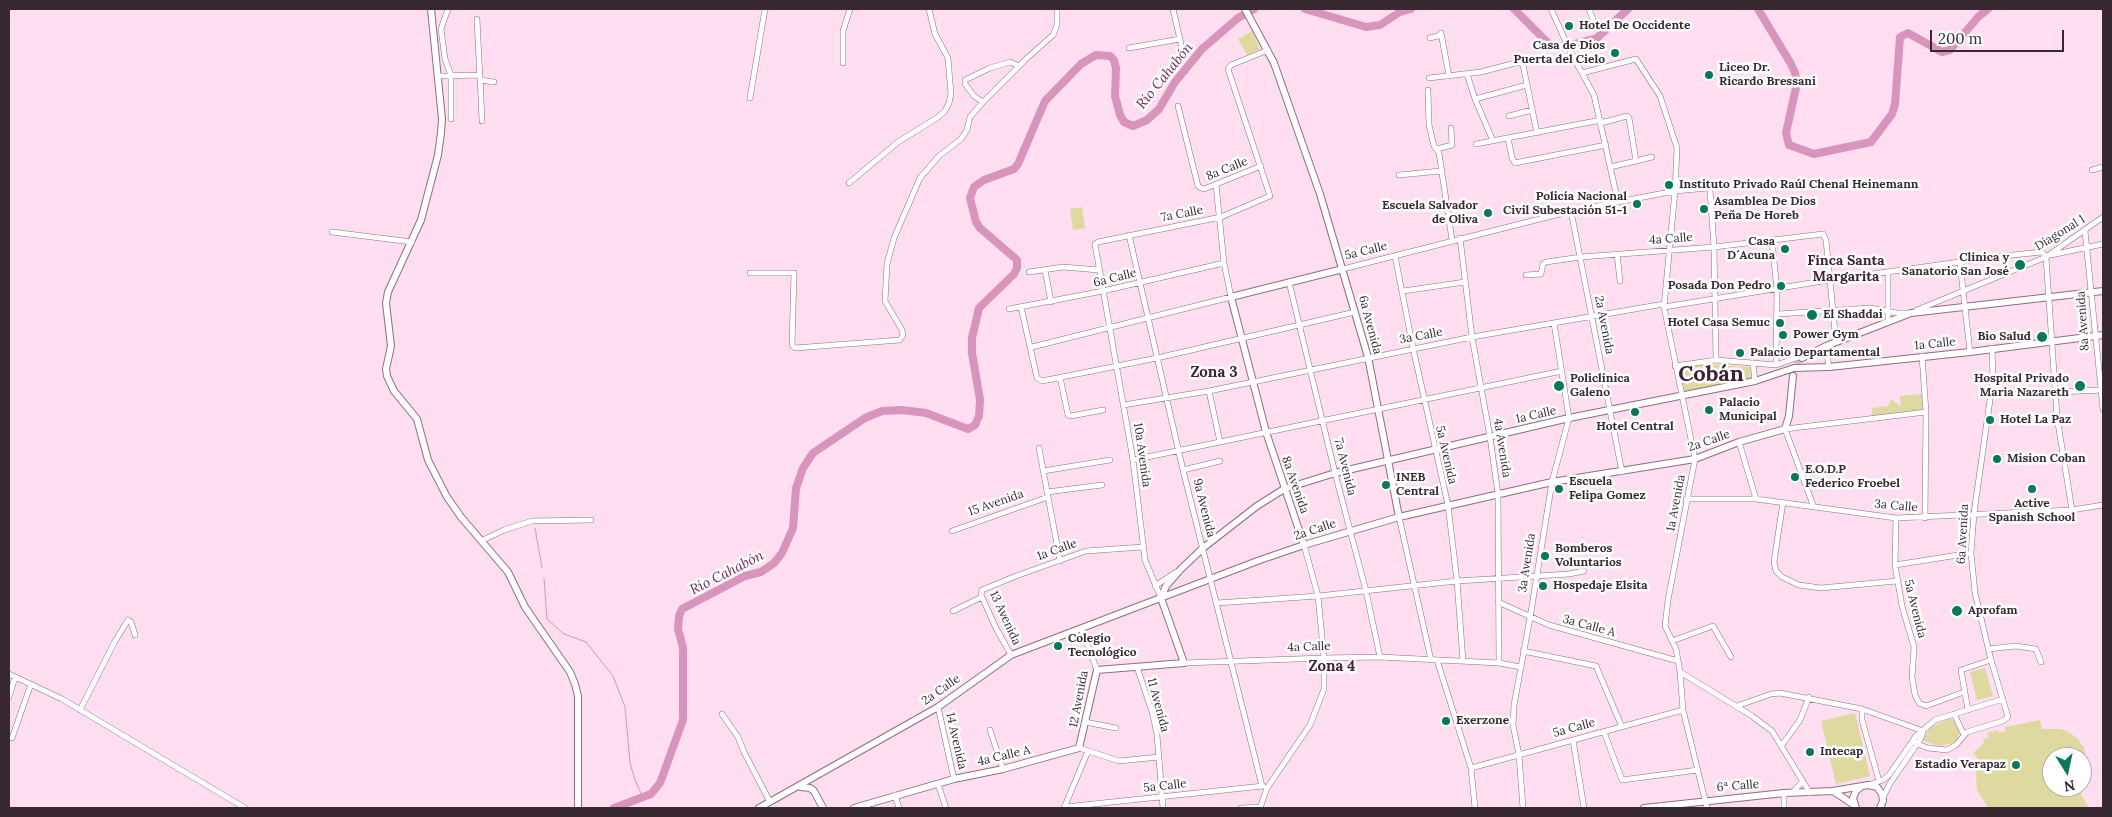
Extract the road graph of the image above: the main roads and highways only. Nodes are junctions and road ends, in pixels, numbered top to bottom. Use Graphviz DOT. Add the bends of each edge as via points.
graph roads {
  1 [pos="431,9"];
  2 [pos="1245,9"];
  3 [pos="1342,269"];
  4 [pos="2103,291"];
  5 [pos="1231,297"];
  6 [pos="2103,335"];
  7 [pos="1802,358"];
  8 [pos="1793,376"];
  9 [pos="1387,460"];
  10 [pos="1284,489"];
  11 [pos="1399,517"];
  12 [pos="1304,545"];
  13 [pos="1161,598"];
  14 [pos="1184,664"];
  15 [pos="1097,670"];
  16 [pos="1080,748"];
  17 [pos="1865,785"];
  18 [pos="800,787"];
  19 [pos="1833,791"];
  20 [pos="1882,805"];
  21 [pos="1855,807"];
  22 [pos="578,808"];
  23 [pos="759,808"];
  24 [pos="823,808"];
  25 [pos="854,808"];
  26 [pos="1644,808"];
  1 -- 22 [label="main road" via="442,119 438,155 422,220 396,272 386,303 391,346 387,376 394,392 417,419 428,460 447,497 508,572 525,607 570,672 578,696"];
  2 -- 3 [label="main road, 6a Avenida" via="1268,50 1301,138"];
  3 -- 5 [label="main road, 5a Calle"];
  3 -- 9 [label="main road, 6a Avenida" via="1368,357"];
  4 -- 7 [label="main road, Diagonal 1" via="1911,313"];
  5 -- 10 [label="main road, 8a Avenida"];
  6 -- 9 [label="main road, 1a Calle" via="1970,352 1794,368 1755,381 1569,418"];
  8 -- 11 [label="main road, 2a Calle" via="1785,429 1695,459 1552,482"];
  9 -- 10 [label="main road, 1a Calle"];
  9 -- 11 [label="main road, 6a Avenida"];
  10 -- 12 [label="main road, 8a Avenida"];
  10 -- 13 [label="main road, 1a Calle" via="1204,548 1166,586"];
  11 -- 12 [label="main road, 2a Calle"];
  12 -- 13 [label="main road, 2a Calle"];
  13 -- 14 [label="main road, 10a Avenida"];
  13 -- 18 [label="main road, 2a Calle" via="1012,655 938,707"];
  14 -- 15 [label="main road, 4a Calle"];
  15 -- 16 [label="main road, 12 Avenida"];
  16 -- 25 [label="main road, 4a Calle A"];
  17 -- 19 [label="main road, 6ª Calle"];
  17 -- 20 [label="main road" via="1880,790"];
  17 -- 21 [label="main road" via="1854,794"];
  18 -- 23 [label="main road, 2a Calle"];
  18 -- 24 [label="main road" via="814,791"];
  19 -- 21 [label="main road"];
  19 -- 26 [label="main road, 6ª Calle"];
}
